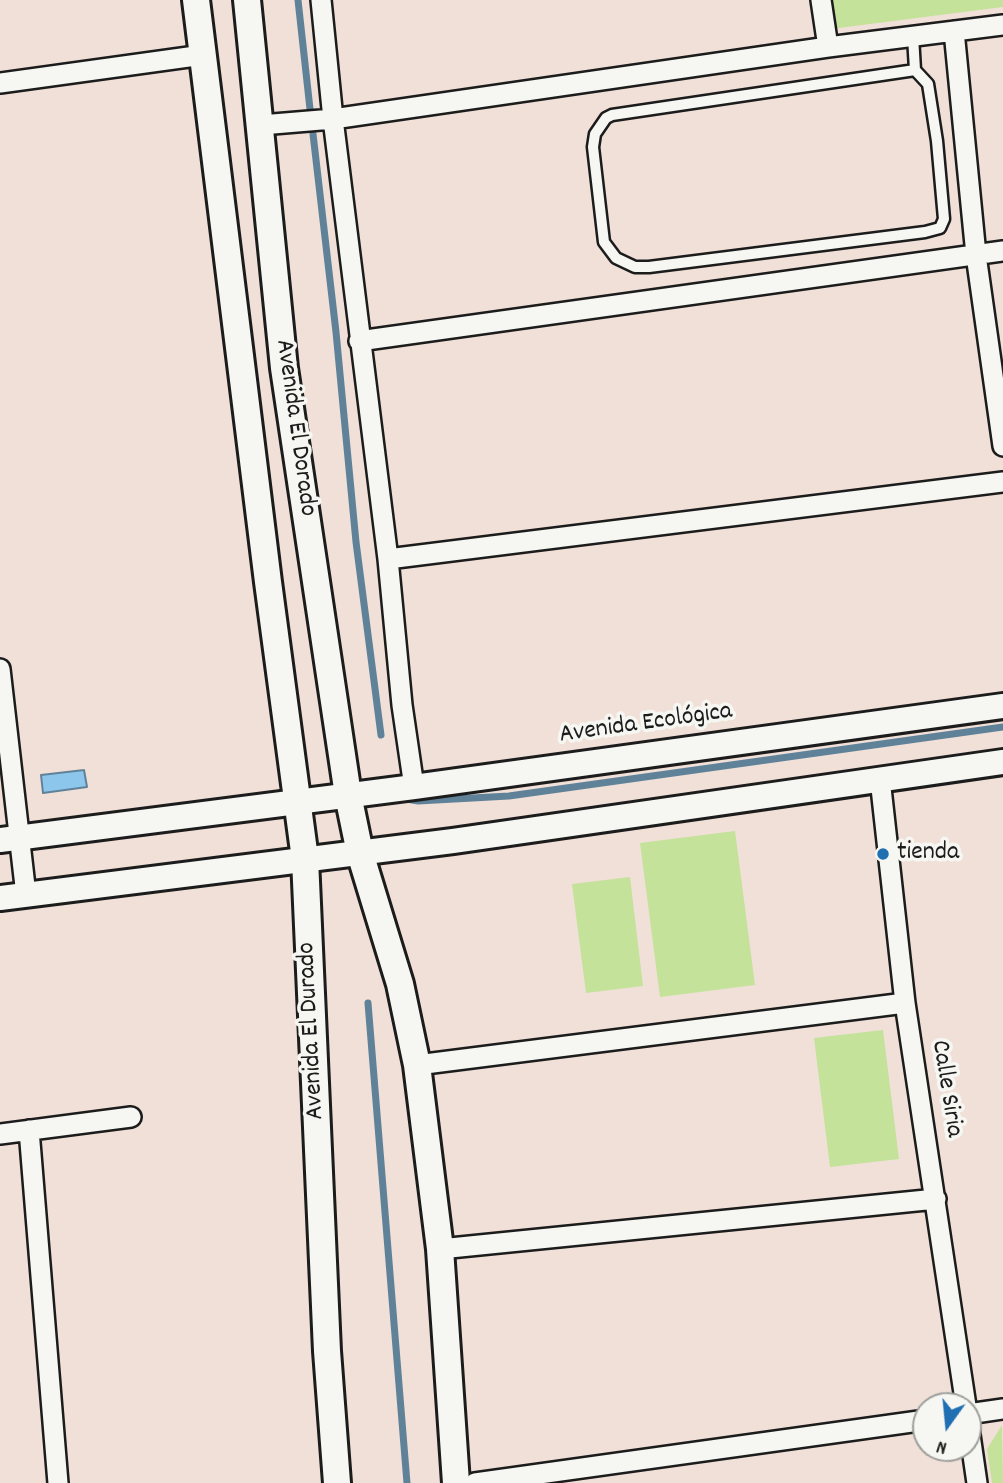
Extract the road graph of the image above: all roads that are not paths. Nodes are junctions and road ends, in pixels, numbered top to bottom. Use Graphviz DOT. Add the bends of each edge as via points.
graph roads {
  1 [pos="196,0"];
  2 [pos="247,0"];
  3 [pos="321,0"];
  4 [pos="821,0"];
  5 [pos="1003,25"];
  6 [pos="954,31"];
  7 [pos="913,36"];
  8 [pos="828,47"];
  9 [pos="203,55"];
  10 [pos="915,70"];
  11 [pos="0,83"];
  12 [pos="333,119"];
  13 [pos="261,125"];
  14 [pos="1003,251"];
  15 [pos="976,254"];
  16 [pos="359,341"];
  17 [pos="1003,446"];
  18 [pos="1003,482"];
  19 [pos="388,559"];
  20 [pos="268,582"];
  21 [pos="0,668"];
  22 [pos="1003,706"];
  23 [pos="1003,762"];
  24 [pos="880,779"];
  25 [pos="414,787"];
  26 [pos="348,795"];
  27 [pos="298,800"];
  28 [pos="10,839"];
  29 [pos="360,853"];
  30 [pos="305,859"];
  31 [pos="26,895"];
  32 [pos="0,898"];
  33 [pos="905,1003"];
  34 [pos="417,1065"];
  35 [pos="131,1117"];
  36 [pos="29,1130"];
  37 [pos="0,1134"];
  38 [pos="936,1199"];
  39 [pos="440,1249"];
  40 [pos="964,1392"];
  41 [pos="1003,1409"];
  42 [pos="982,1412"];
  43 [pos="912,1422"];
  44 [pos="974,1462"];
  45 [pos="58,1483"];
  46 [pos="337,1483"];
  47 [pos="456,1483"];
  48 [pos="475,1483"];
  49 [pos="977,1483"];
  1 -- 9 [label="main road, Avenida El Dorado"];
  2 -- 13 [label="main road, Avenida El Dorado"];
  3 -- 12 [label="street"];
  4 -- 8 [label="street"];
  5 -- 6 [label="street"];
  6 -- 7 [label="street"];
  6 -- 15 [label="street"];
  7 -- 8 [label="street"];
  7 -- 10 [label="lane"];
  8 -- 12 [label="street"];
  9 -- 11 [label="street"];
  9 -- 20 [label="main road, Avenida El Dorado"];
  10 -- 10 [label="lane" via="606,118 593,146 604,243 615,258 635,267 649,267 940,228 944,219 928,84"];
  12 -- 13 [label="street"];
  12 -- 16 [label="street"];
  13 -- 26 [label="main road, Avenida El Dorado" via="284,368"];
  14 -- 15 [label="street"];
  15 -- 16 [label="street"];
  15 -- 17 [label="street"];
  16 -- 19 [label="street"];
  18 -- 19 [label="street"];
  19 -- 25 [label="street"];
  20 -- 27 [label="main road, Avenida El Durado"];
  21 -- 28 [label="street"];
  22 -- 25 [label="street, Avenida Ecológica"];
  23 -- 24 [label="street"];
  24 -- 29 [label="street"];
  24 -- 33 [label="street, Calle Siria"];
  25 -- 26 [label="street, Avenida Ecológica"];
  26 -- 27 [label="street, Avenida Ecológica"];
  26 -- 29 [label="main road, Avenida El Dorado"];
  27 -- 28 [label="street, Avenida Ecológica"];
  27 -- 30 [label="main road, Avenida El Durado"];
  28 -- 31 [label="street"];
  29 -- 30 [label="street"];
  29 -- 34 [label="main road" via="400,984"];
  30 -- 31 [label="street"];
  30 -- 46 [label="main road, Avenida El Durado"];
  31 -- 32 [label="street"];
  33 -- 34 [label="street"];
  33 -- 38 [label="street, Calle Siria"];
  34 -- 39 [label="main road"];
  35 -- 36 [label="street"];
  36 -- 37 [label="street"];
  36 -- 45 [label="street"];
  38 -- 39 [label="street"];
  38 -- 40 [label="street, Calle Siria"];
  39 -- 47 [label="main road"];
  41 -- 42 [label="street"];
  43 -- 48 [label="street"];
  44 -- 49 [label="street"];
}
